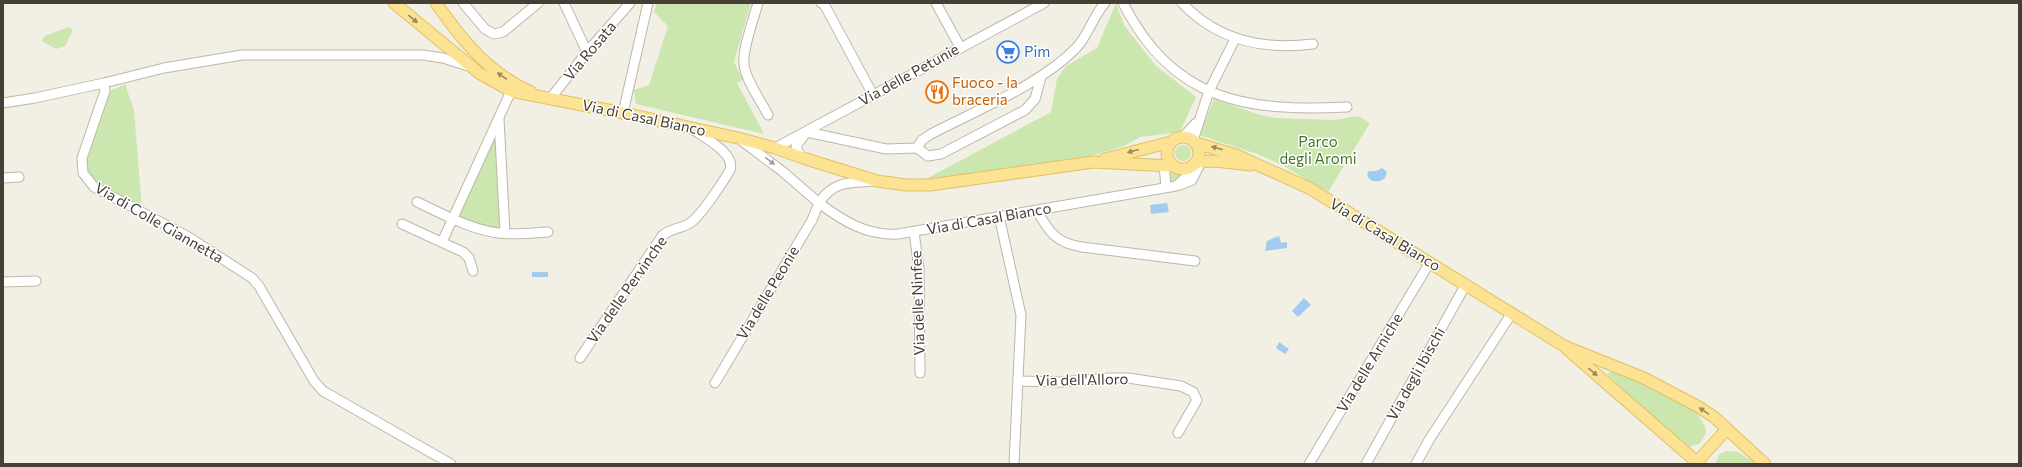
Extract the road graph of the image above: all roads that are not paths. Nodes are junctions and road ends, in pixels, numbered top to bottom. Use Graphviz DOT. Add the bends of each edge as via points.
graph roads {
  1 [pos="394,3"];
  2 [pos="436,3"];
  3 [pos="463,3"];
  4 [pos="538,3"];
  5 [pos="564,3"];
  6 [pos="630,3"];
  7 [pos="648,3"];
  8 [pos="758,3"];
  9 [pos="824,3"];
  10 [pos="936,3"];
  11 [pos="1044,3"];
  12 [pos="1105,3"];
  13 [pos="1123,3"];
  14 [pos="1182,3"];
  15 [pos="431,34"];
  16 [pos="1235,39"];
  17 [pos="1313,44"];
  18 [pos="960,47"];
  19 [pos="587,52"];
  20 [pos="423,55"];
  21 [pos="471,67"];
  22 [pos="1040,77"];
  23 [pos="104,82"];
  24 [pos="1209,91"];
  25 [pos="511,92"];
  26 [pos="873,95"];
  27 [pos="550,99"];
  28 [pos="3,103"];
  29 [pos="1347,108"];
  30 [pos="623,112"];
  31 [pos="768,115"];
  32 [pos="499,118"];
  33 [pos="688,126"];
  34 [pos="807,132"];
  35 [pos="738,138"];
  36 [pos="1191,140"];
  37 [pos="1171,142"];
  38 [pos="775,148"];
  39 [pos="917,148"];
  40 [pos="803,158"];
  41 [pos="1093,162"];
  42 [pos="1196,164"];
  43 [pos="1168,165"];
  44 [pos="1262,166"];
  45 [pos="3,178"];
  46 [pos="19,178"];
  47 [pos="877,181"];
  48 [pos="1166,187"];
  49 [pos="417,202"];
  50 [pos="819,203"];
  51 [pos="1037,211"];
  52 [pos="999,216"];
  53 [pos="453,219"];
  54 [pos="402,224"];
  55 [pos="548,232"];
  56 [pos="914,232"];
  57 [pos="505,233"];
  58 [pos="442,242"];
  59 [pos="1195,261"];
  60 [pos="1430,262"];
  61 [pos="473,271"];
  62 [pos="36,281"];
  63 [pos="3,282"];
  64 [pos="1466,284"];
  65 [pos="1512,313"];
  66 [pos="1564,346"];
  67 [pos="580,358"];
  68 [pos="920,373"];
  69 [pos="1019,381"];
  70 [pos="715,383"];
  71 [pos="1727,429"];
  72 [pos="1178,433"];
  73 [pos="1698,463"];
  74 [pos="451,464"];
  75 [pos="1014,464"];
  76 [pos="1309,464"];
  77 [pos="1366,464"];
  78 [pos="1416,464"];
  79 [pos="1765,464"];
  1 -- 15 [label="main road, Via di Casal Bianco, one-way"];
  27 -- 2 [label="main road, Via di Casal Bianco, one-way" via="518,86 490,68 466,43"];
  3 -- 4 [label="street" via="488,31 497,34 503,32"];
  5 -- 19 [label="street"];
  6 -- 19 [label="street, Via Rosata"];
  7 -- 30 [label="street, Via Rosata"];
  8 -- 31 [label="street" via="744,55 744,64"];
  9 -- 26 [label="street"];
  10 -- 18 [label="street"];
  11 -- 18 [label="street, Via delle Petunie"];
  12 -- 22 [label="street" via="1094,16 1080,43"];
  13 -- 24 [label="street" via="1139,30 1163,60 1199,88"];
  14 -- 16 [label="street" via="1203,21"];
  15 -- 20 [label="street" via="438,45 438,50"];
  15 -- 21 [label="main road, Via di Casal Bianco"];
  16 -- 17 [label="street" via="1273,46"];
  16 -- 24 [label="street"];
  18 -- 26 [label="street, Via delle Petunie"];
  19 -- 27 [label="street, Via Rosata"];
  20 -- 21 [label="street"];
  20 -- 23 [label="street" via="248,55 164,68"];
  21 -- 25 [label="main road, Via di Casal Bianco"];
  22 -- 39 [label="street" via="930,134"];
  22 -- 39 [label="street" via="1035,100 1025,110 941,154 928,156"];
  23 -- 28 [label="street"];
  23 -- 74 [label="street, Via di Colle Giannetta" via="105,91 82,158 83,173 88,182 103,193 187,236 252,278 321,389"];
  24 -- 29 [label="street" via="1249,103 1270,106 1305,109"];
  24 -- 36 [label="street"];
  25 -- 27 [label="main road, Via di Casal Bianco"];
  25 -- 32 [label="street"];
  26 -- 34 [label="street, Via delle Petunie"];
  27 -- 30 [label="main road, Via di Casal Bianco"];
  30 -- 33 [label="main road, Via di Casal Bianco"];
  32 -- 53 [label="street"];
  32 -- 57 [label="street"];
  33 -- 35 [label="main road, Via di Casal Bianco"];
  33 -- 67 [label="street, Via delle Pervinche" via="728,155 732,162 730,170 694,220 662,236"];
  34 -- 38 [label="street, Via delle Petunie"];
  34 -- 39 [label="street" via="886,149"];
  34 -- 40 [label="street" via="796,146"];
  35 -- 38 [label="main road, Via di Casal Bianco"];
  35 -- 50 [label="street, Via di Casal Bianco, one-way"];
  36 -- 37 [label="main road" via="1175,138"];
  36 -- 42 [label="main road" via="1199,155"];
  44 -- 36 [label="main road, Via di Casal Bianco, one-way"];
  37 -- 41 [label="main road, one-way"];
  37 -- 43 [label="main road" via="1166,154"];
  38 -- 40 [label="main road, Via di Casal Bianco"];
  40 -- 47 [label="main road, Via di Casal Bianco"];
  41 -- 43 [label="main road, Via di Casal Bianco"];
  41 -- 47 [label="main road, Via di Casal Bianco" via="930,185"];
  42 -- 43 [label="main road" via="1181,169"];
  42 -- 44 [label="main road" via="1215,161"];
  42 -- 48 [label="street, Via di Casal Bianco" via="1176,186"];
  43 -- 48 [label="street"];
  44 -- 60 [label="main road, Via di Casal Bianco" via="1309,188"];
  45 -- 46 [label="street"];
  47 -- 50 [label="street, Via di Casal Bianco" via="838,185 829,190"];
  48 -- 51 [label="street, Via di Casal Bianco"];
  49 -- 53 [label="street"];
  50 -- 56 [label="street, Via di Casal Bianco" via="862,230 893,235"];
  50 -- 70 [label="street, Via delle Peonie" via="812,220"];
  51 -- 52 [label="street, Via di Casal Bianco"];
  51 -- 59 [label="street" via="1052,235 1066,243"];
  52 -- 56 [label="street, Via di Casal Bianco"];
  52 -- 69 [label="street" via="1020,310"];
  53 -- 57 [label="street" via="479,229"];
  53 -- 58 [label="street"];
  54 -- 58 [label="street"];
  55 -- 57 [label="street"];
  56 -- 68 [label="street, Via delle Ninfee" via="919,269"];
  58 -- 61 [label="street" via="465,254"];
  60 -- 64 [label="main road, Via di Casal Bianco"];
  60 -- 76 [label="street, Via delle Arniche"];
  62 -- 63 [label="street"];
  64 -- 65 [label="main road, Via di Casal Bianco"];
  64 -- 77 [label="street, Via degli Ibischi"];
  65 -- 66 [label="main road, Via di Casal Bianco"];
  65 -- 78 [label="street"];
  71 -- 66 [label="main road, Via di Casal Bianco, one-way" via="1697,406 1644,378"];
  66 -- 73 [label="main road, Via di Casal Bianco, one-way"];
  69 -- 72 [label="street, Via dell'Alloro" via="1061,382 1119,378 1184,387 1193,392 1197,400"];
  69 -- 75 [label="street"];
  71 -- 73 [label="main road"];
  71 -- 79 [label="main road, Via di Casal Bianco"];
}
